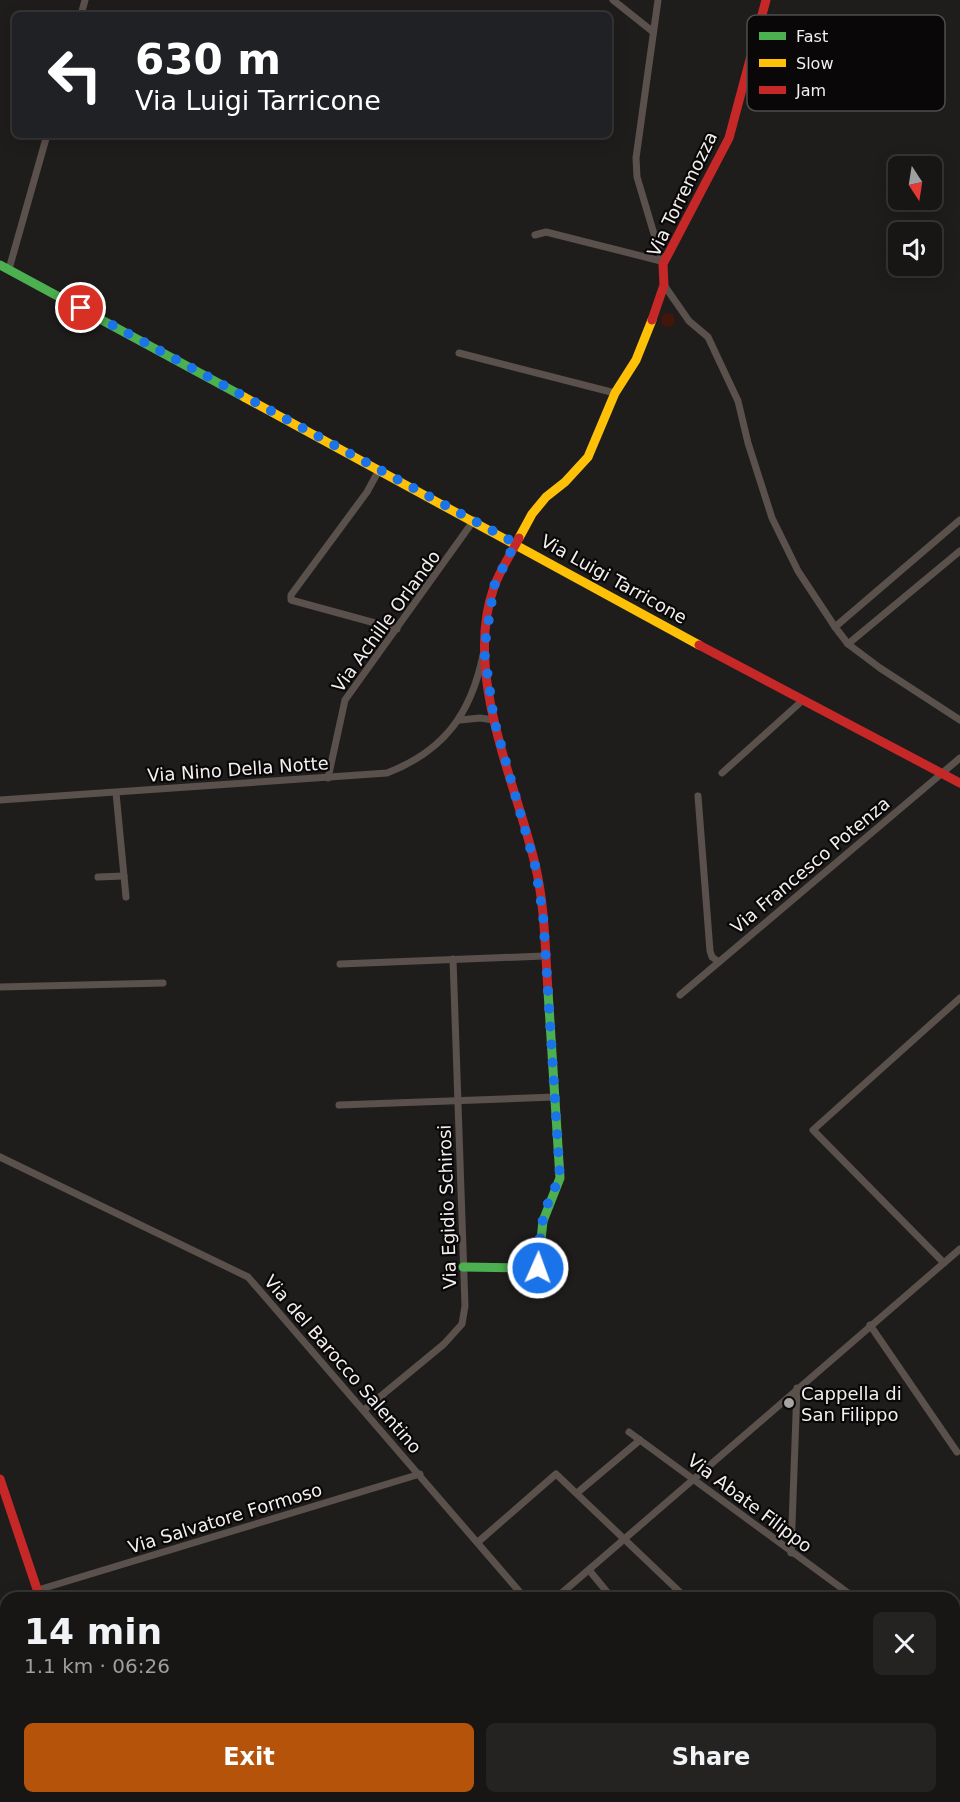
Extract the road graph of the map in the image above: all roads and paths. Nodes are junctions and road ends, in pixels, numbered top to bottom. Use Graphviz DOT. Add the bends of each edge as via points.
graph roads {
  1 [pos="613,0"];
  2 [pos="658,0"];
  3 [pos="766,0"];
  4 [pos="762,15"];
  5 [pos="652,31"];
  6 [pos="747,71"];
  7 [pos="46,138"];
  8 [pos="535,235"];
  9 [pos="662,262"];
  10 [pos="4,267"];
  11 [pos="664,285"];
  12 [pos="459,353"];
  13 [pos="615,393"];
  14 [pos="379,470"];
  15 [pos="474,520"];
  16 [pos="960,520"];
  17 [pos="515,543"];
  18 [pos="960,551"];
  19 [pos="835,627"];
  20 [pos="397,629"];
  21 [pos="848,644"];
  22 [pos="484,650"];
  23 [pos="803,700"];
  24 [pos="460,720"];
  25 [pos="494,720"];
  26 [pos="960,720"];
  27 [pos="960,758"];
  28 [pos="722,773"];
  29 [pos="941,773"];
  30 [pos="328,778"];
  31 [pos="960,783"];
  32 [pos="116,793"];
  33 [pos="698,796"];
  34 [pos="0,800"];
  35 [pos="124,876"];
  36 [pos="98,877"];
  37 [pos="126,897"];
  38 [pos="544,956"];
  39 [pos="453,959"];
  40 [pos="719,962"];
  41 [pos="340,964"];
  42 [pos="163,983"];
  43 [pos="0,987"];
  44 [pos="680,995"];
  45 [pos="960,998"];
  46 [pos="552,1097"];
  47 [pos="459,1101"];
  48 [pos="339,1105"];
  49 [pos="0,1157"];
  50 [pos="960,1249"];
  51 [pos="944,1263"];
  52 [pos="463,1267"];
  53 [pos="870,1325"];
  54 [pos="797,1388"];
  55 [pos="364,1410"];
  56 [pos="629,1432"];
  57 [pos="640,1440"];
  58 [pos="957,1452"];
  59 [pos="420,1474"];
  60 [pos="0,1479"];
  61 [pos="693,1479"];
  62 [pos="577,1493"];
  63 [pos="624,1539"];
  64 [pos="478,1542"];
  65 [pos="791,1553"];
  66 [pos="589,1570"];
  67 [pos="38,1592"];
  68 [pos="45,1592"];
  69 [pos="520,1592"];
  70 [pos="563,1592"];
  71 [pos="607,1592"];
  72 [pos="680,1592"];
  73 [pos="846,1592"];
  1 -- 5 [label="street"];
  2 -- 5 [label="street"];
  3 -- 4 [label="street, Via Torremozza"];
  5 -- 9 [label="street" via="636,158 637,177"];
  6 -- 9 [label="street, Via Torremozza" via="729,138"];
  7 -- 10 [label="street"];
  8 -- 9 [label="street" via="546,232"];
  9 -- 11 [label="street, Via Torremozza"];
  10 -- 14 [label="street, Via Luigi Tarricone"];
  11 -- 13 [label="street, Via Torremozza" via="636,360"];
  11 -- 19 [label="street" via="689,321 708,337 738,401 772,518 798,571"];
  12 -- 13 [label="street"];
  13 -- 17 [label="street, Via Torremozza" via="588,457 546,496"];
  14 -- 15 [label="street, Via Luigi Tarricone"];
  14 -- 20 [label="street" via="291,600"];
  15 -- 17 [label="street, Via Luigi Tarricone"];
  15 -- 20 [label="street, Via Achille Orlando"];
  16 -- 19 [label="street"];
  17 -- 22 [label="street, Via Torremozza" via="494,586"];
  17 -- 23 [label="street, Via Luigi Tarricone"];
  18 -- 21 [label="street"];
  19 -- 21 [label="street"];
  20 -- 30 [label="street, Via Achille Orlando" via="345,700"];
  21 -- 26 [label="street"];
  22 -- 24 [label="street, Via Nino Della Notte" via="471,698"];
  22 -- 25 [label="street, Via Torremozza"];
  23 -- 28 [label="street"];
  23 -- 29 [label="street, Via Luigi Tarricone"];
  24 -- 25 [label="street"];
  24 -- 30 [label="street, Via Nino Della Notte" via="436,745 406,766 387,773"];
  25 -- 38 [label="street, Via Torremozza" via="535,865 543,914"];
  27 -- 29 [label="street, Via Francesco Potenza"];
  29 -- 31 [label="street, Via Luigi Tarricone"];
  29 -- 40 [label="street, Via Francesco Potenza"];
  30 -- 32 [label="street, Via Nino Della Notte"];
  32 -- 34 [label="street, Via Nino Della Notte"];
  32 -- 35 [label="street"];
  33 -- 40 [label="street" via="710,951"];
  35 -- 36 [label="street"];
  35 -- 37 [label="street"];
  38 -- 39 [label="street"];
  38 -- 46 [label="street, Via Torremozza"];
  39 -- 41 [label="street"];
  39 -- 47 [label="street, Via Egidio Schirosi"];
  40 -- 44 [label="street, Via Francesco Potenza"];
  42 -- 43 [label="street"];
  45 -- 51 [label="street" via="813,1130"];
  46 -- 47 [label="street"];
  46 -- 52 [label="street, Via Torremozza" via="560,1178 540,1225 538,1268"];
  47 -- 48 [label="street"];
  47 -- 52 [label="street, Via Egidio Schirosi"];
  49 -- 55 [label="street, Via del Barocco Salentino" via="248,1277"];
  50 -- 51 [label="street"];
  51 -- 53 [label="street"];
  52 -- 55 [label="street, Via Egidio Schirosi" via="462,1324 444,1344"];
  53 -- 54 [label="street"];
  53 -- 58 [label="street"];
  54 -- 61 [label="street"];
  54 -- 65 [label="street"];
  55 -- 59 [label="street, Via del Barocco Salentino"];
  56 -- 57 [label="street, Via Abate Filippo"];
  57 -- 61 [label="street, Via Abate Filippo"];
  57 -- 62 [label="street"];
  59 -- 64 [label="street, Via del Barocco Salentino"];
  59 -- 68 [label="street, Via Salvatore Formoso"];
  60 -- 67 [label="street"];
  61 -- 63 [label="street"];
  61 -- 65 [label="street, Via Abate Filippo"];
  62 -- 63 [label="street"];
  62 -- 64 [label="street" via="556,1474"];
  63 -- 66 [label="street"];
  63 -- 72 [label="street"];
  64 -- 69 [label="street, Via del Barocco Salentino"];
  65 -- 73 [label="street, Via Abate Filippo"];
  66 -- 70 [label="street"];
  66 -- 71 [label="street"];
}
